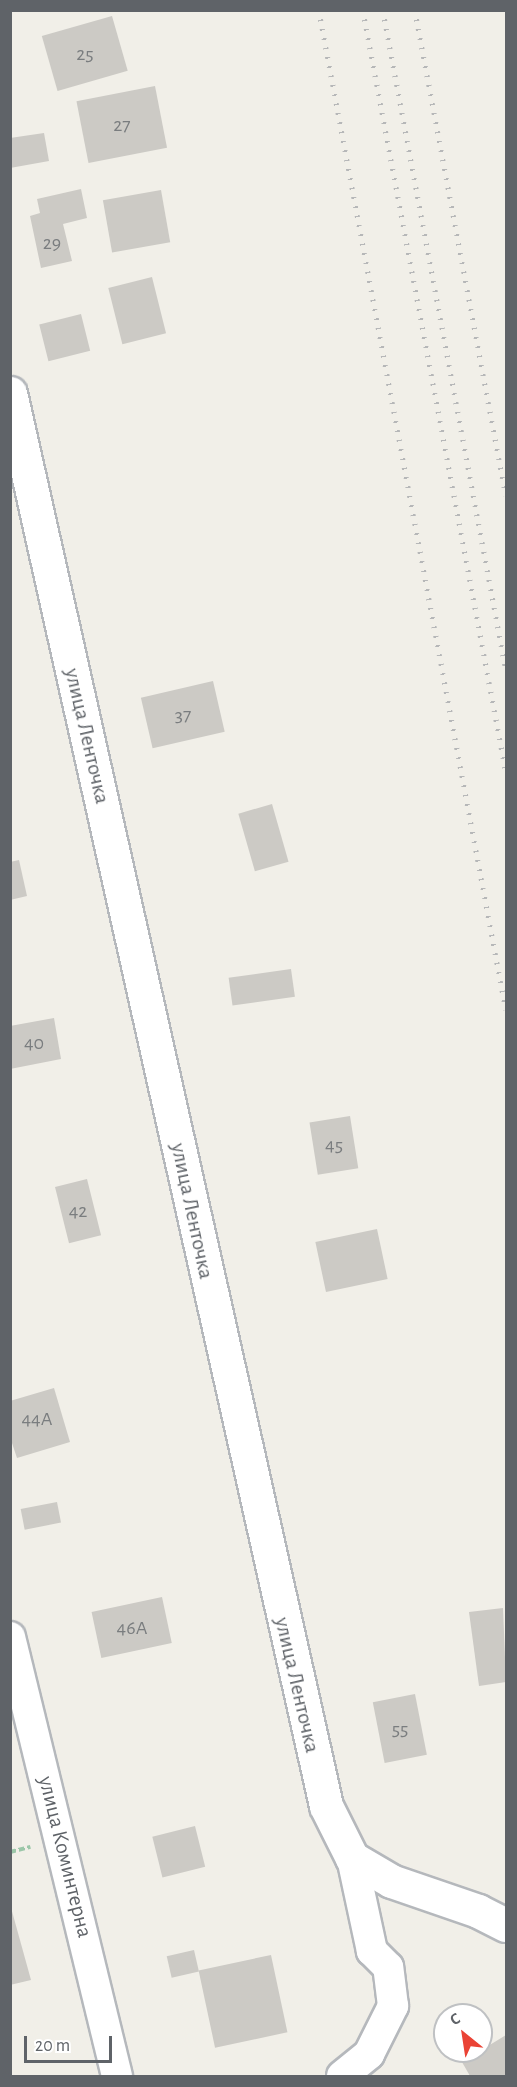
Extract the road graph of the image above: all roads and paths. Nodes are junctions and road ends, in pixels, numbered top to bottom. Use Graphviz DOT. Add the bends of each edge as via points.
graph roads {
  1 [pos="10,393"];
  2 [pos="10,1637"];
  3 [pos="352,1858"];
  4 [pos="507,1925"];
  5 [pos="117,2076"];
  6 [pos="342,2076"];
  1 -- 3 [label="main road, улица Ленточка" via="309,1740 326,1806"];
  2 -- 5 [label="street, улица Коминтерна"];
  3 -- 4 [label="main road" via="391,1881"];
  3 -- 6 [label="street" via="372,1951 388,1967 393,2006 369,2054"];
}
